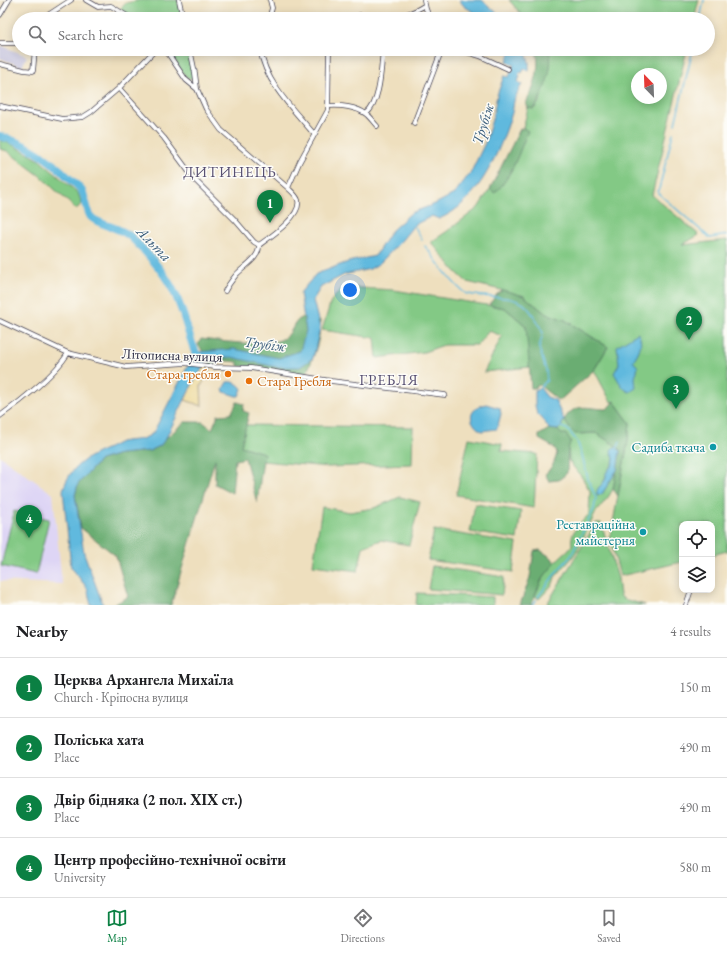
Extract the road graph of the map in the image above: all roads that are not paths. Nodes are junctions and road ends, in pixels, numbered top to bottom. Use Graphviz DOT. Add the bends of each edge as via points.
graph roads {
  1 [pos="9,0"];
  2 [pos="71,0"];
  3 [pos="86,0"];
  4 [pos="180,0"];
  5 [pos="270,0"];
  6 [pos="424,2"];
  7 [pos="53,12"];
  8 [pos="121,12"];
  9 [pos="182,12"];
  10 [pos="271,12"];
  11 [pos="413,12"];
  12 [pos="428,12"];
  13 [pos="0,15"];
  14 [pos="0,43"];
  15 [pos="12,43"];
  16 [pos="35,56"];
  17 [pos="149,56"];
  18 [pos="170,56"];
  19 [pos="192,56"];
  20 [pos="262,56"];
  21 [pos="329,56"];
  22 [pos="382,56"];
  23 [pos="439,56"];
  24 [pos="480,56"];
  25 [pos="0,64"];
  26 [pos="508,68"];
  27 [pos="119,88"];
  28 [pos="196,89"];
  29 [pos="0,106"];
  30 [pos="329,106"];
  31 [pos="366,114"];
  32 [pos="414,123"];
  33 [pos="377,126"];
  34 [pos="314,134"];
  35 [pos="288,188"];
  36 [pos="259,245"];
  37 [pos="225,291"];
  38 [pos="0,321"];
  39 [pos="68,353"];
  40 [pos="445,395"];
  41 [pos="0,416"];
  42 [pos="690,593"];
  43 [pos="686,605"];
  1 -- 13 [label="street"];
  2 -- 7 [label="street"];
  3 -- 8 [label="street" via="98,7 111,6"];
  4 -- 9 [label="street"];
  5 -- 10 [label="street"];
  6 -- 11 [label="street"];
  6 -- 12 [label="street"];
  14 -- 15 [label="street"];
  16 -- 25 [label="street" via="33,71"];
  17 -- 27 [label="street"];
  18 -- 28 [label="street" via="186,80"];
  19 -- 28 [label="street" via="196,73"];
  20 -- 34 [label="street" via="266,70 277,88"];
  21 -- 30 [label="street"];
  22 -- 31 [label="street" via="376,96"];
  23 -- 32 [label="street"];
  24 -- 26 [label="street"];
  27 -- 29 [label="street" via="85,116 67,120"];
  27 -- 36 [label="street" via="164,138 195,180"];
  28 -- 35 [label="street" via="221,130"];
  30 -- 31 [label="street" via="343,106"];
  30 -- 34 [label="street" via="325,118"];
  31 -- 33 [label="street"];
  34 -- 35 [label="street"];
  35 -- 36 [label="street" via="297,198 298,208 286,223"];
  36 -- 37 [label="street" via="256,256 234,276"];
  38 -- 39 [label="street, Літописна вулиця"];
  39 -- 40 [label="street, Літописна вулиця" via="126,367 185,363 251,368"];
  39 -- 41 [label="street" via="42,382"];
  42 -- 43 [label="street"];
}
